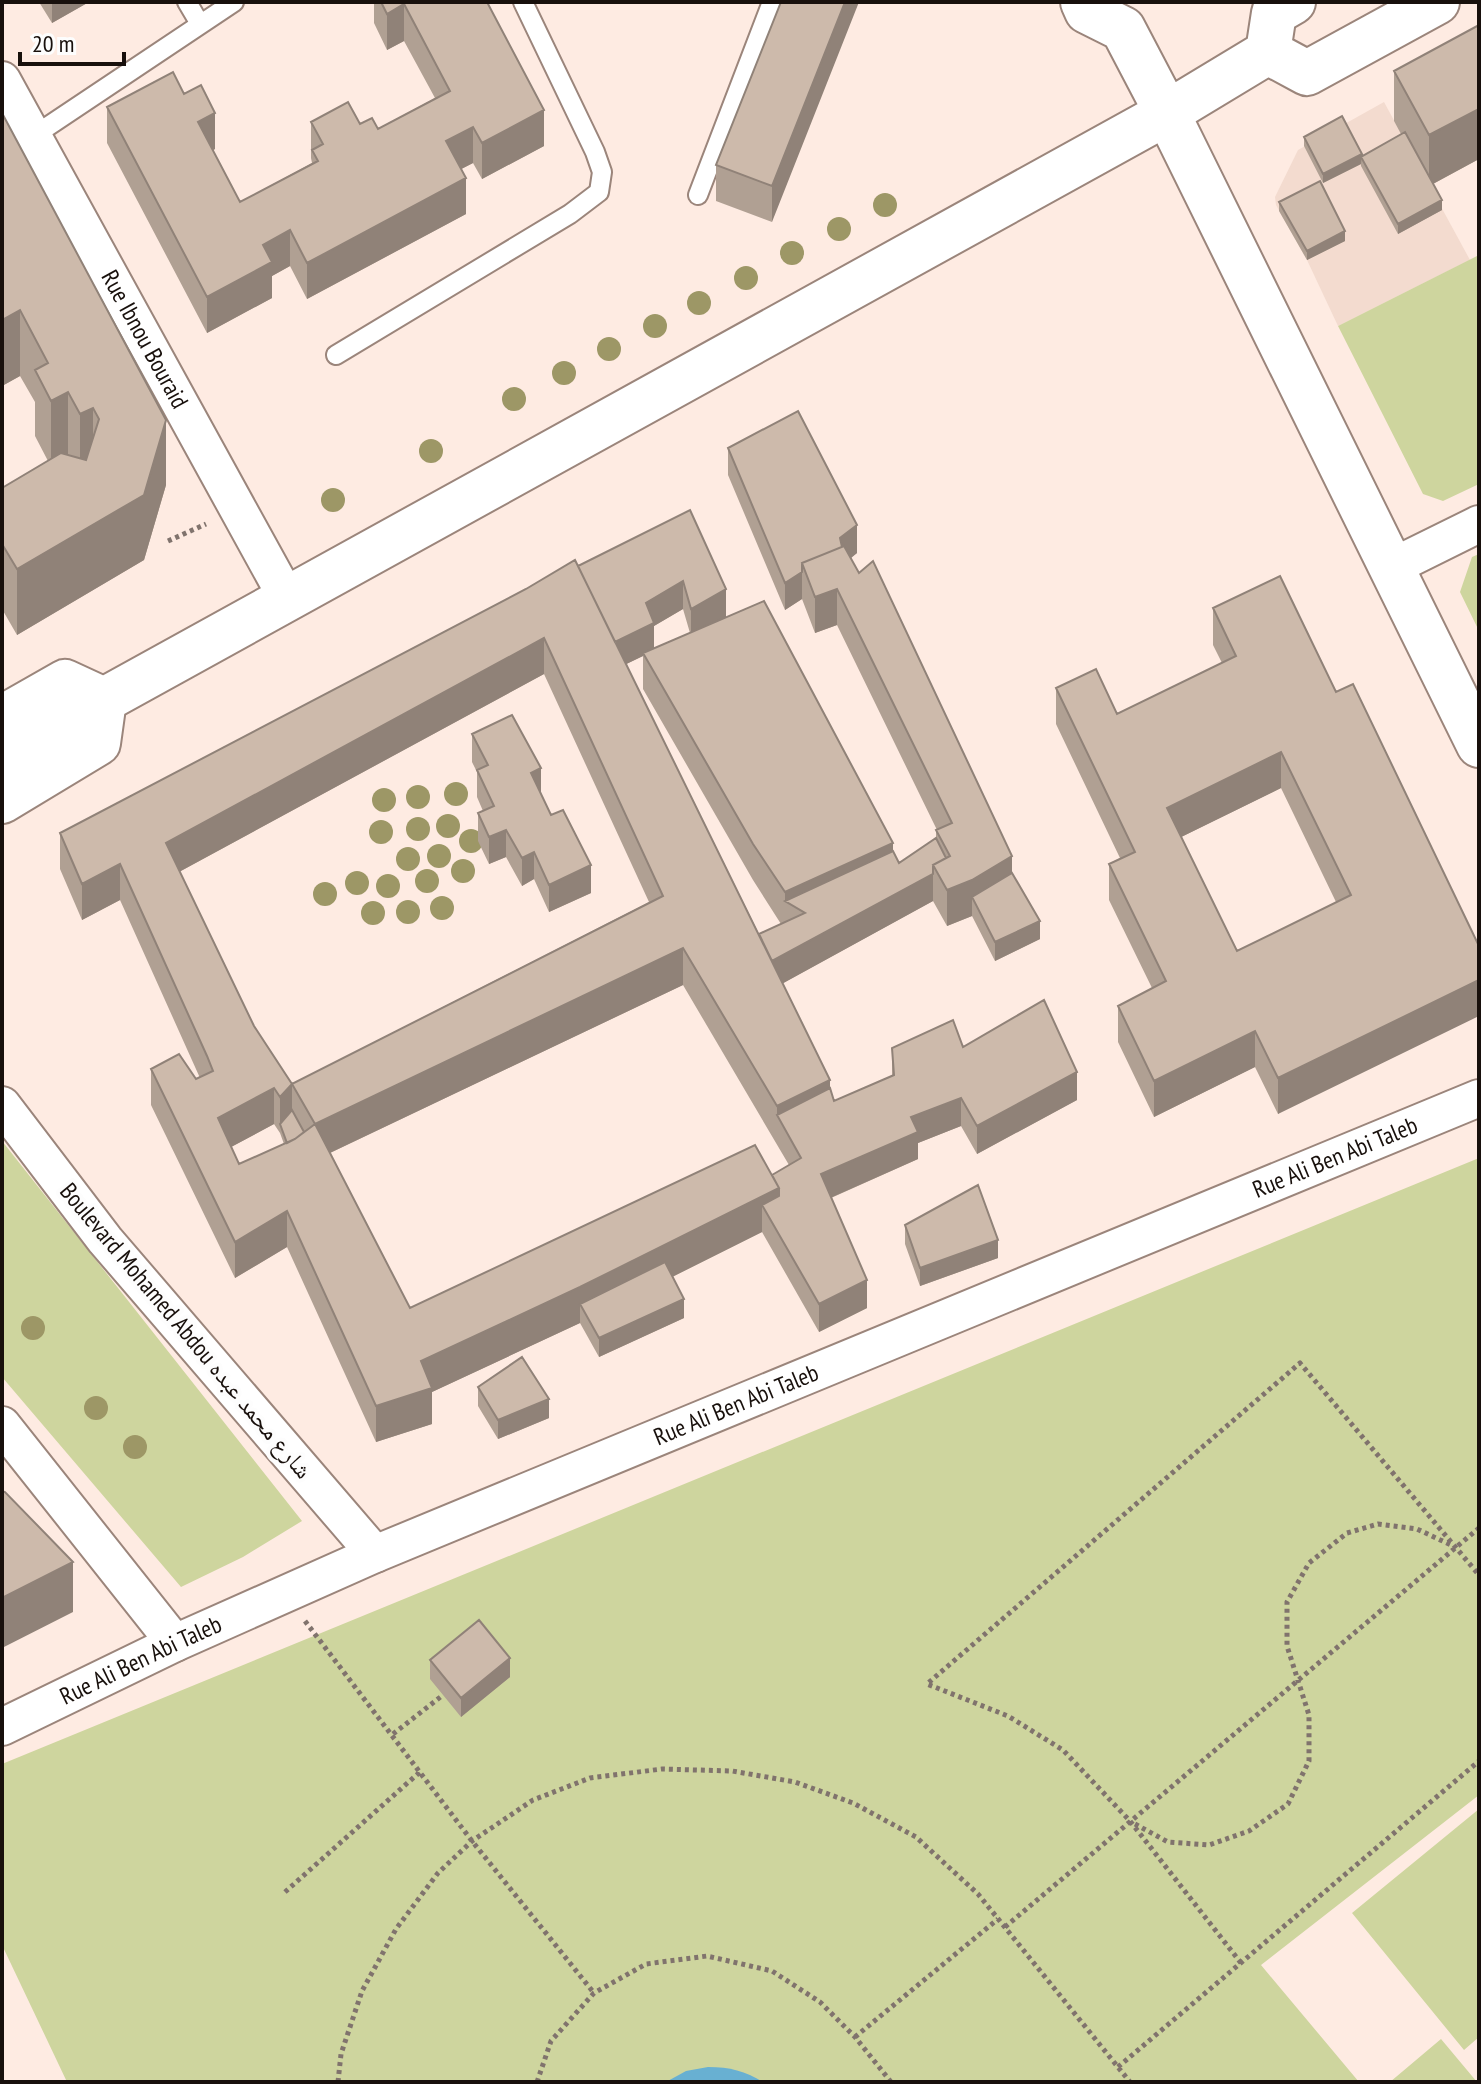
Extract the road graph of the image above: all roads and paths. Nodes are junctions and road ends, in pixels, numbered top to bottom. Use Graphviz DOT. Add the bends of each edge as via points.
graph roads {
  1 [pos="187,2"];
  2 [pos="234,2"];
  3 [pos="523,2"];
  4 [pos="772,2"];
  5 [pos="1083,2"];
  6 [pos="1293,2"];
  7 [pos="1437,2"];
  8 [pos="1128,15"];
  9 [pos="200,24"];
  10 [pos="1268,52"];
  11 [pos="2,80"];
  12 [pos="1167,113"];
  13 [pos="32,137"];
  14 [pos="698,195"];
  15 [pos="336,355"];
  16 [pos="218,519"];
  17 [pos="1479,524"];
  18 [pos="168,541"];
  19 [pos="1390,568"];
  20 [pos="288,600"];
  21 [pos="104,700"];
  22 [pos="2,718"];
  23 [pos="1479,745"];
  24 [pos="2,760"];
  25 [pos="2,801"];
  26 [pos="1479,1098"];
  27 [pos="2,1105"];
  28 [pos="2,1425"];
  29 [pos="1479,1528"];
  30 [pos="1456,1547"];
  31 [pos="375,1554"];
  32 [pos="1479,1575"];
  33 [pos="287,1593"];
  34 [pos="175,1643"];
  35 [pos="1298,1680"];
  36 [pos="443,1695"];
  37 [pos="2,1727"];
  38 [pos="393,1734"];
  39 [pos="1479,1761"];
  40 [pos="421,1771"];
  41 [pos="1130,1821"];
  42 [pos="472,1841"];
  43 [pos="285,1892"];
  44 [pos="998,1919"];
  45 [pos="1005,1927"];
  46 [pos="1241,1963"];
  47 [pos="594,1993"];
  48 [pos="855,2037"];
  49 [pos="1118,2067"];
  50 [pos="338,2082"];
  51 [pos="537,2082"];
  52 [pos="891,2082"];
  53 [pos="1130,2082"];
  1 -- 9 [label="lane"];
  2 -- 9 [label="lane"];
  3 -- 15 [label="lane" via="595,152 602,172 599,192"];
  4 -- 14 [label="lane"];
  5 -- 8 [label="main road" via="1087,11"];
  6 -- 10 [label="main road" via="1274,13"];
  7 -- 10 [label="main road" via="1307,73"];
  8 -- 12 [label="main road"];
  9 -- 13 [label="lane"];
  10 -- 12 [label="main road"];
  11 -- 13 [label="street, Rue Ibnou Bouraid"];
  12 -- 19 [label="main road"];
  12 -- 20 [label="main road"];
  13 -- 20 [label="street, Rue Ibnou Bouraid"];
  16 -- 18 [label="path"];
  17 -- 19 [label="street"];
  19 -- 23 [label="main road"];
  20 -- 21 [label="main road"];
  21 -- 22 [label="main road" via="65,682"];
  21 -- 24 [label="main road"];
  21 -- 25 [label="main road" via="98,743"];
  26 -- 31 [label="street, Rue Ali Ben Abi Taleb"];
  27 -- 31 [label="street, Boulevard Mohamed Abdou شارع محمد عبده" via="105,1240"];
  28 -- 34 [label="street"];
  29 -- 30 [label="path"];
  30 -- 32 [label="path"];
  30 -- 35 [label="path"];
  30 -- 35 [label="path" via="1417,1529 1378,1524 1347,1533 1309,1563 1287,1602 1287,1646"];
  30 -- 41 [label="path" via="1300,1363 927,1684 1008,1716 1063,1750"];
  31 -- 33 [label="street, Rue Ali Ben Abi Taleb"];
  33 -- 34 [label="street, Rue Ali Ben Abi Taleb"];
  33 -- 38 [label="path"];
  34 -- 37 [label="street, Rue Ali Ben Abi Taleb"];
  35 -- 41 [label="path"];
  35 -- 41 [label="path" via="1309,1715 1309,1761 1288,1804 1249,1831 1209,1845 1168,1842"];
  36 -- 38 [label="path"];
  38 -- 40 [label="path"];
  39 -- 46 [label="path"];
  40 -- 42 [label="path"];
  40 -- 43 [label="path"];
  41 -- 45 [label="path"];
  41 -- 46 [label="path"];
  42 -- 44 [label="path" via="533,1800 590,1778 662,1769 732,1771 795,1782 853,1803 916,1837"];
  42 -- 47 [label="path"];
  42 -- 50 [label="path" via="438,1873 396,1929 362,1991 341,2054"];
  44 -- 45 [label="path"];
  44 -- 48 [label="path"];
  45 -- 49 [label="path"];
  46 -- 49 [label="path"];
  47 -- 48 [label="path" via="646,1964 707,1956 772,1971 820,2002"];
  47 -- 51 [label="path" via="551,2041"];
  48 -- 52 [label="path"];
  49 -- 53 [label="path"];
}
